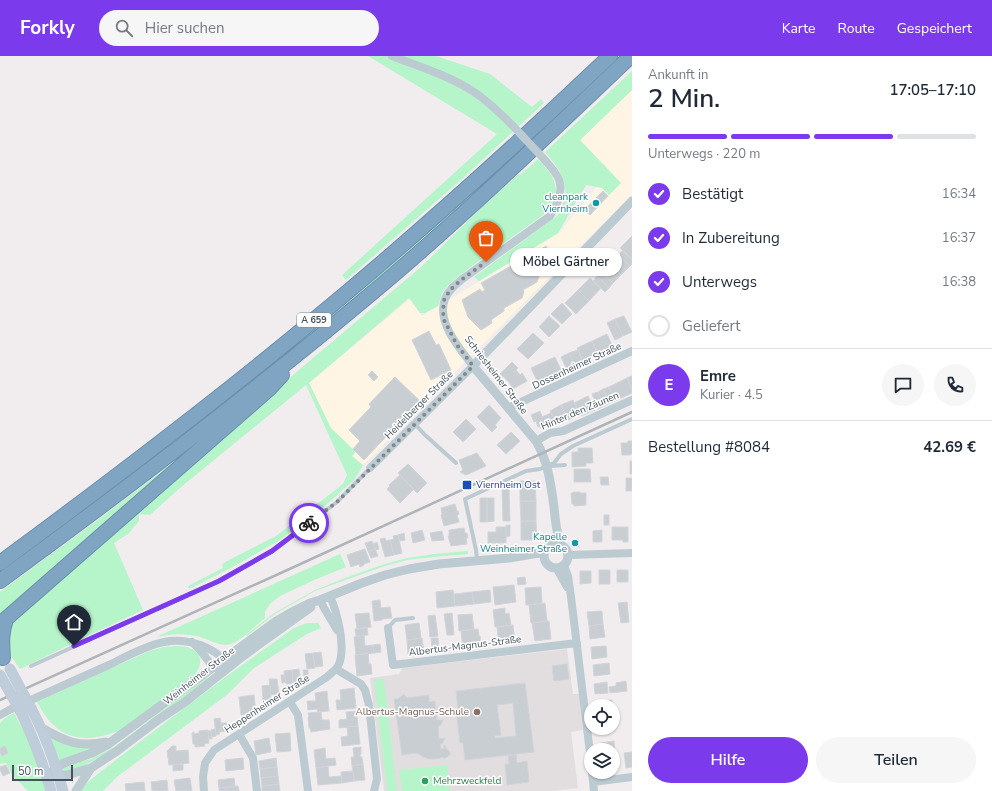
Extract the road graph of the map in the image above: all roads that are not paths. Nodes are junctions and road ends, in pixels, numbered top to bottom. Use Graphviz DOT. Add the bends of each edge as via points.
graph roads {
  1 [pos="392,56"];
  2 [pos="610,56"];
  3 [pos="631,56"];
  4 [pos="631,204"];
  5 [pos="315,340"];
  6 [pos="632,351"];
  7 [pos="473,366"];
  8 [pos="632,400"];
  9 [pos="508,408"];
  10 [pos="632,419"];
  11 [pos="415,424"];
  12 [pos="536,442"];
  13 [pos="456,464"];
  14 [pos="565,465"];
  15 [pos="547,466"];
  16 [pos="370,468"];
  17 [pos="556,545"];
  18 [pos="632,553"];
  19 [pos="569,555"];
  20 [pos="544,556"];
  21 [pos="477,560"];
  22 [pos="0,563"];
  23 [pos="561,567"];
  24 [pos="0,581"];
  25 [pos="330,596"];
  26 [pos="320,600"];
  27 [pos="413,618"];
  28 [pos="3,621"];
  29 [pos="388,628"];
  30 [pos="340,634"];
  31 [pos="192,642"];
  32 [pos="577,642"];
  33 [pos="223,660"];
  34 [pos="3,664"];
  35 [pos="31,666"];
  36 [pos="213,667"];
  37 [pos="336,669"];
  38 [pos="223,672"];
  39 [pos="290,702"];
  40 [pos="0,715"];
  41 [pos="40,727"];
  42 [pos="239,734"];
  43 [pos="115,739"];
  44 [pos="589,743"];
  45 [pos="91,768"];
  46 [pos="57,772"];
  47 [pos="47,776"];
  48 [pos="632,777"];
  49 [pos="593,779"];
  50 [pos="593,782"];
  51 [pos="50,791"];
  52 [pos="63,791"];
  53 [pos="76,791"];
  54 [pos="204,791"];
  55 [pos="257,791"];
  56 [pos="308,791"];
  57 [pos="374,791"];
  58 [pos="594,791"];
  1 -- 7 [label="street, Schriesheimer Straße, bridge" via="448,78 474,92 496,109 558,176 560,196 550,216 461,280 444,300 444,320 457,345"];
  2 -- 22 [label="highway, A 659" via="467,189 304,329 167,437"];
  3 -- 5 [label="highway, A 659" via="460,216"];
  4 -- 7 [label="street, Heidelberger Straße"];
  5 -- 24 [label="highway, A 659" via="176,449"];
  5 -- 28 [label="highway" via="269,389"];
  6 -- 9 [label="street, Dossenheimer Straße"];
  7 -- 9 [label="street, Schriesheimer Straße"];
  7 -- 11 [label="street, Heidelberger Straße"];
  8 -- 12 [label="street, Hinter den Zäunen" via="563,431 550,433"];
  9 -- 12 [label="street, Schriesheimer Straße"];
  10 -- 15 [label="lane" via="572,446 554,463"];
  11 -- 13 [label="lane"];
  11 -- 16 [label="street, Heidelberger Straße"];
  12 -- 15 [label="street, Schriesheimer Straße"];
  14 -- 15 [label="lane"];
  15 -- 17 [label="street, Schriesheimer Straße" via="554,509"];
  15 -- 21 [label="lane" via="526,471 465,499"];
  16 -- 35 [label="lane" via="337,502 272,551 219,581"];
  17 -- 19 [label="street" via="566,548"];
  17 -- 20 [label="street" via="546,549"];
  18 -- 19 [label="street"];
  19 -- 23 [label="street" via="568,561"];
  20 -- 21 [label="street, Weinheimer Straße"];
  20 -- 23 [label="street" via="549,566"];
  21 -- 25 [label="street, Weinheimer Straße" via="409,569 385,575"];
  23 -- 32 [label="street" via="571,597"];
  25 -- 26 [label="street, Weinheimer Straße"];
  25 -- 30 [label="street"];
  26 -- 30 [label="street"];
  26 -- 33 [label="street, Weinheimer Straße" via="280,619"];
  26 -- 38 [label="street, Weinheimer Straße"];
  27 -- 29 [label="lane" via="395,620"];
  28 -- 34 [label="highway"];
  29 -- 32 [label="street, Albertus-Magnus-Straße" via="393,665"];
  30 -- 37 [label="street" via="341,654"];
  31 -- 33 [label="street" via="212,650"];
  31 -- 36 [label="street"];
  31 -- 40 [label="street" via="178,640 154,644"];
  32 -- 44 [label="street"];
  33 -- 36 [label="street, Weinheimer Straße"];
  33 -- 38 [label="street"];
  34 -- 41 [label="main road, bridge"];
  34 -- 47 [label="main road, bridge"];
  36 -- 38 [label="street"];
  36 -- 43 [label="street, Weinheimer Straße"];
  37 -- 39 [label="street, Heppenheimer Straße"];
  37 -- 57 [label="street" via="361,684 365,690 377,778"];
  38 -- 45 [label="street, Weinheimer Straße"];
  39 -- 42 [label="street, Heppenheimer Straße"];
  39 -- 56 [label="street" via="298,715"];
  41 -- 43 [label="street, Weinheimer Straße" via="79,744 95,744"];
  41 -- 46 [label="main road"];
  42 -- 54 [label="street, Heppenheimer Straße" via="214,750 205,763"];
  42 -- 55 [label="street" via="253,758"];
  43 -- 46 [label="street, Weinheimer Straße" via="101,748 64,763"];
  45 -- 46 [label="street, Weinheimer Straße" via="75,774"];
  45 -- 53 [label="street, Weinheimer Straße"];
  46 -- 47 [label="street, Weinheimer Straße"];
  46 -- 52 [label="main road"];
  47 -- 51 [label="main road"];
  48 -- 50 [label="street"];
  49 -- 50 [label="street"];
  50 -- 58 [label="street"];
}
